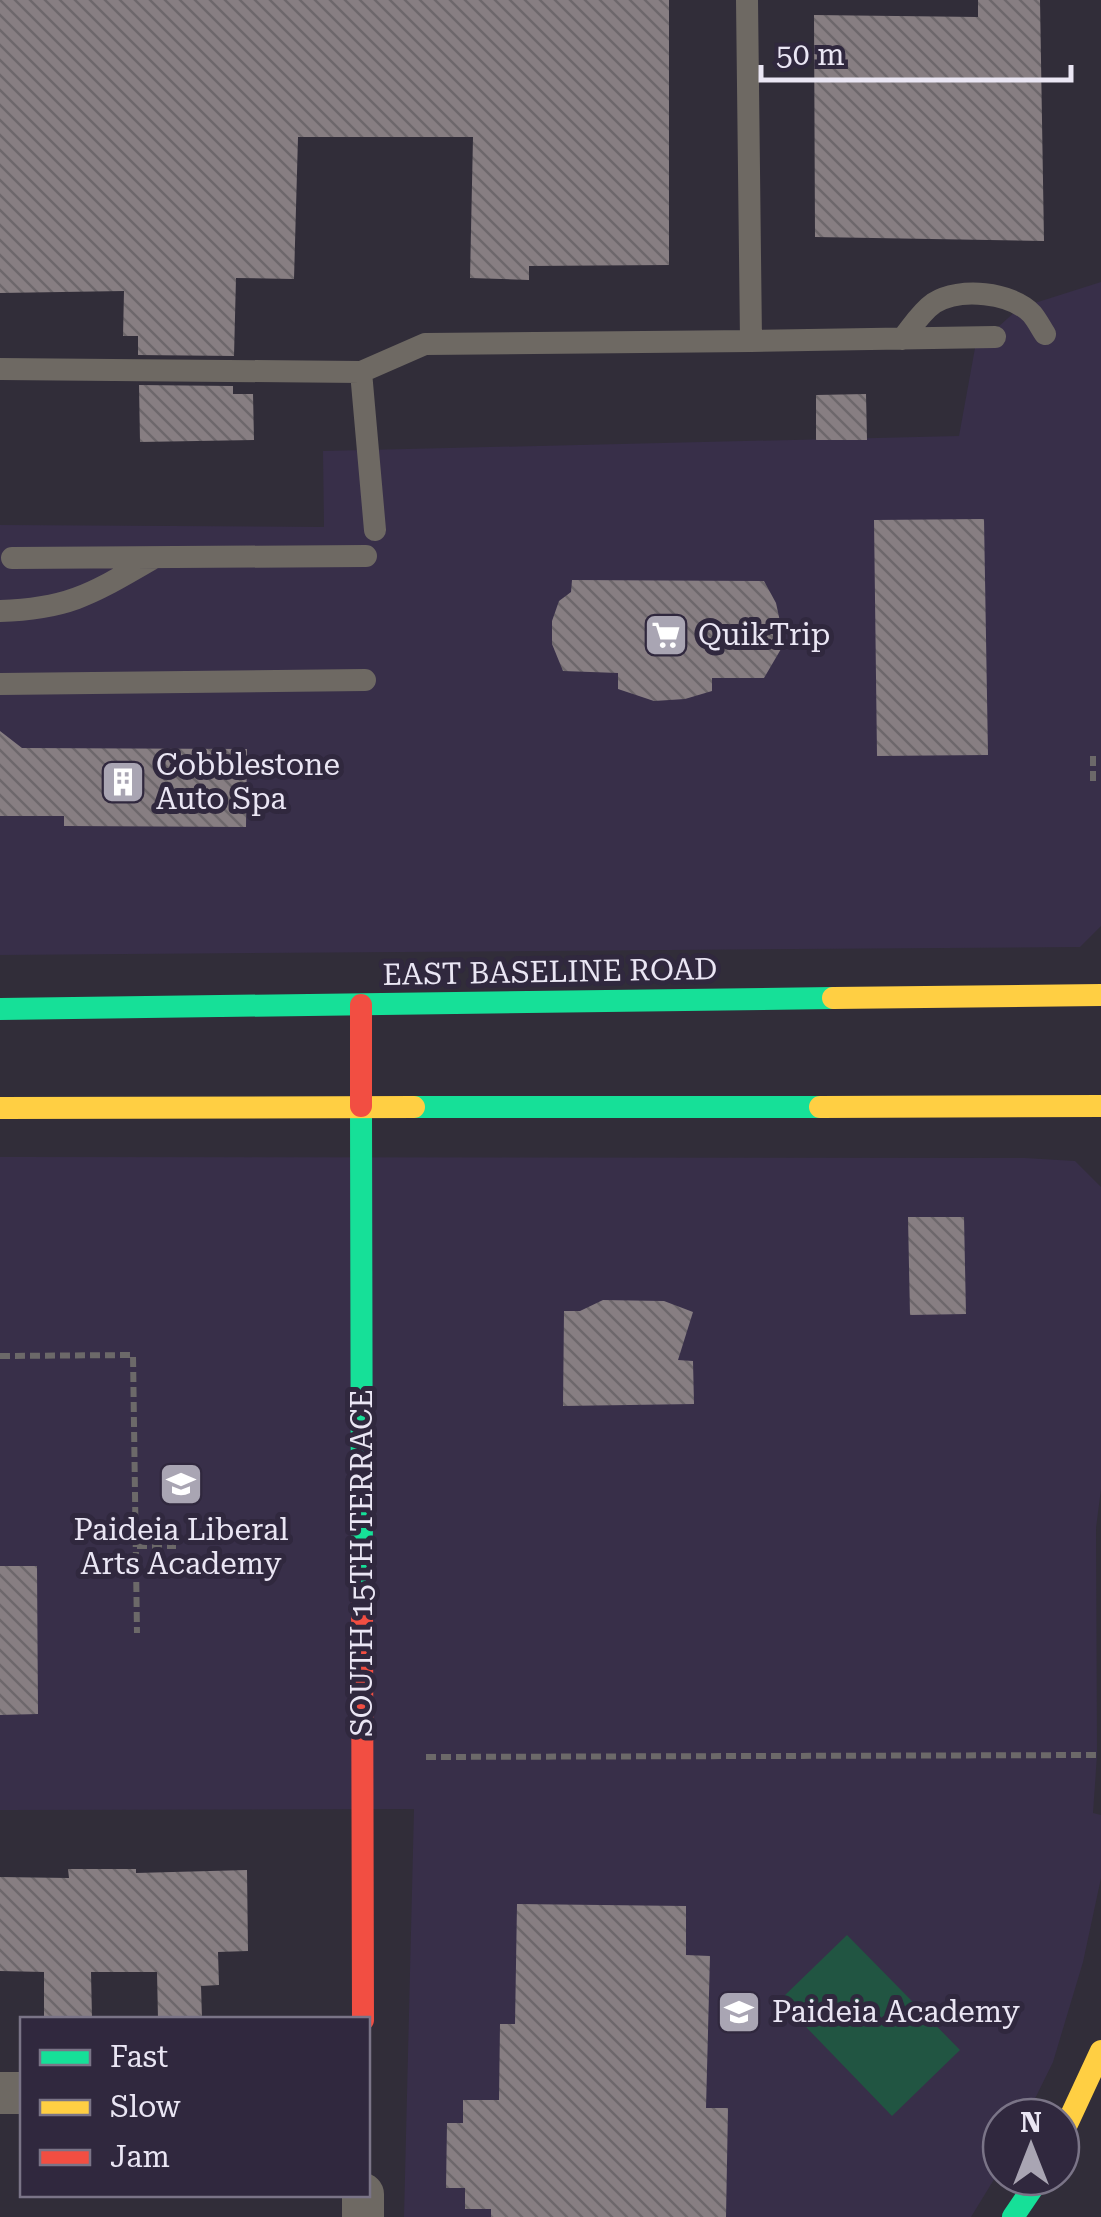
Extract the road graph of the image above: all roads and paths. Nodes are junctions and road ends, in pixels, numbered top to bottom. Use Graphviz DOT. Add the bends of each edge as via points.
graph roads {
  1 [pos="748,0"];
  2 [pos="1045,334"];
  3 [pos="995,337"];
  4 [pos="902,339"];
  5 [pos="751,342"];
  6 [pos="0,370"];
  7 [pos="361,372"];
  8 [pos="375,530"];
  9 [pos="366,556"];
  10 [pos="12,558"];
  11 [pos="155,558"];
  12 [pos="0,611"];
  13 [pos="365,680"];
  14 [pos="0,684"];
  15 [pos="1093,756"];
  16 [pos="1093,781"];
  17 [pos="1101,994"];
  18 [pos="361,1005"];
  19 [pos="0,1009"];
  20 [pos="361,1106"];
  21 [pos="1101,1106"];
  22 [pos="0,1108"];
  23 [pos="0,1356"];
  24 [pos="137,1546"];
  25 [pos="176,1546"];
  26 [pos="138,1633"];
  27 [pos="1096,1755"];
  28 [pos="426,1757"];
  29 [pos="363,2017"];
  30 [pos="1101,2050"];
  31 [pos="1079,2097"];
  1 -- 5 [label="lane"];
  2 -- 4 [label="lane" via="1030,311 999,296 954,296 926,309"];
  3 -- 4 [label="lane"];
  4 -- 5 [label="lane"];
  5 -- 7 [label="lane" via="425,344"];
  6 -- 7 [label="lane"];
  7 -- 8 [label="lane"];
  9 -- 11 [label="lane"];
  10 -- 11 [label="lane"];
  11 -- 12 [label="lane" via="89,595 44,610"];
  13 -- 14 [label="lane"];
  15 -- 16 [label="path"];
  17 -- 18 [label="main road, EAST BASELINE ROAD"];
  18 -- 19 [label="main road, EAST BASELINE ROAD"];
  18 -- 20 [label="main road, SOUTH 15TH TERRACE"];
  20 -- 21 [label="main road"];
  20 -- 22 [label="main road"];
  20 -- 29 [label="main road, SOUTH 15TH TERRACE"];
  23 -- 24 [label="path" via="134,1355"];
  24 -- 25 [label="path"];
  24 -- 26 [label="path"];
  27 -- 28 [label="path"];
  30 -- 31 [label="main road"];
}
